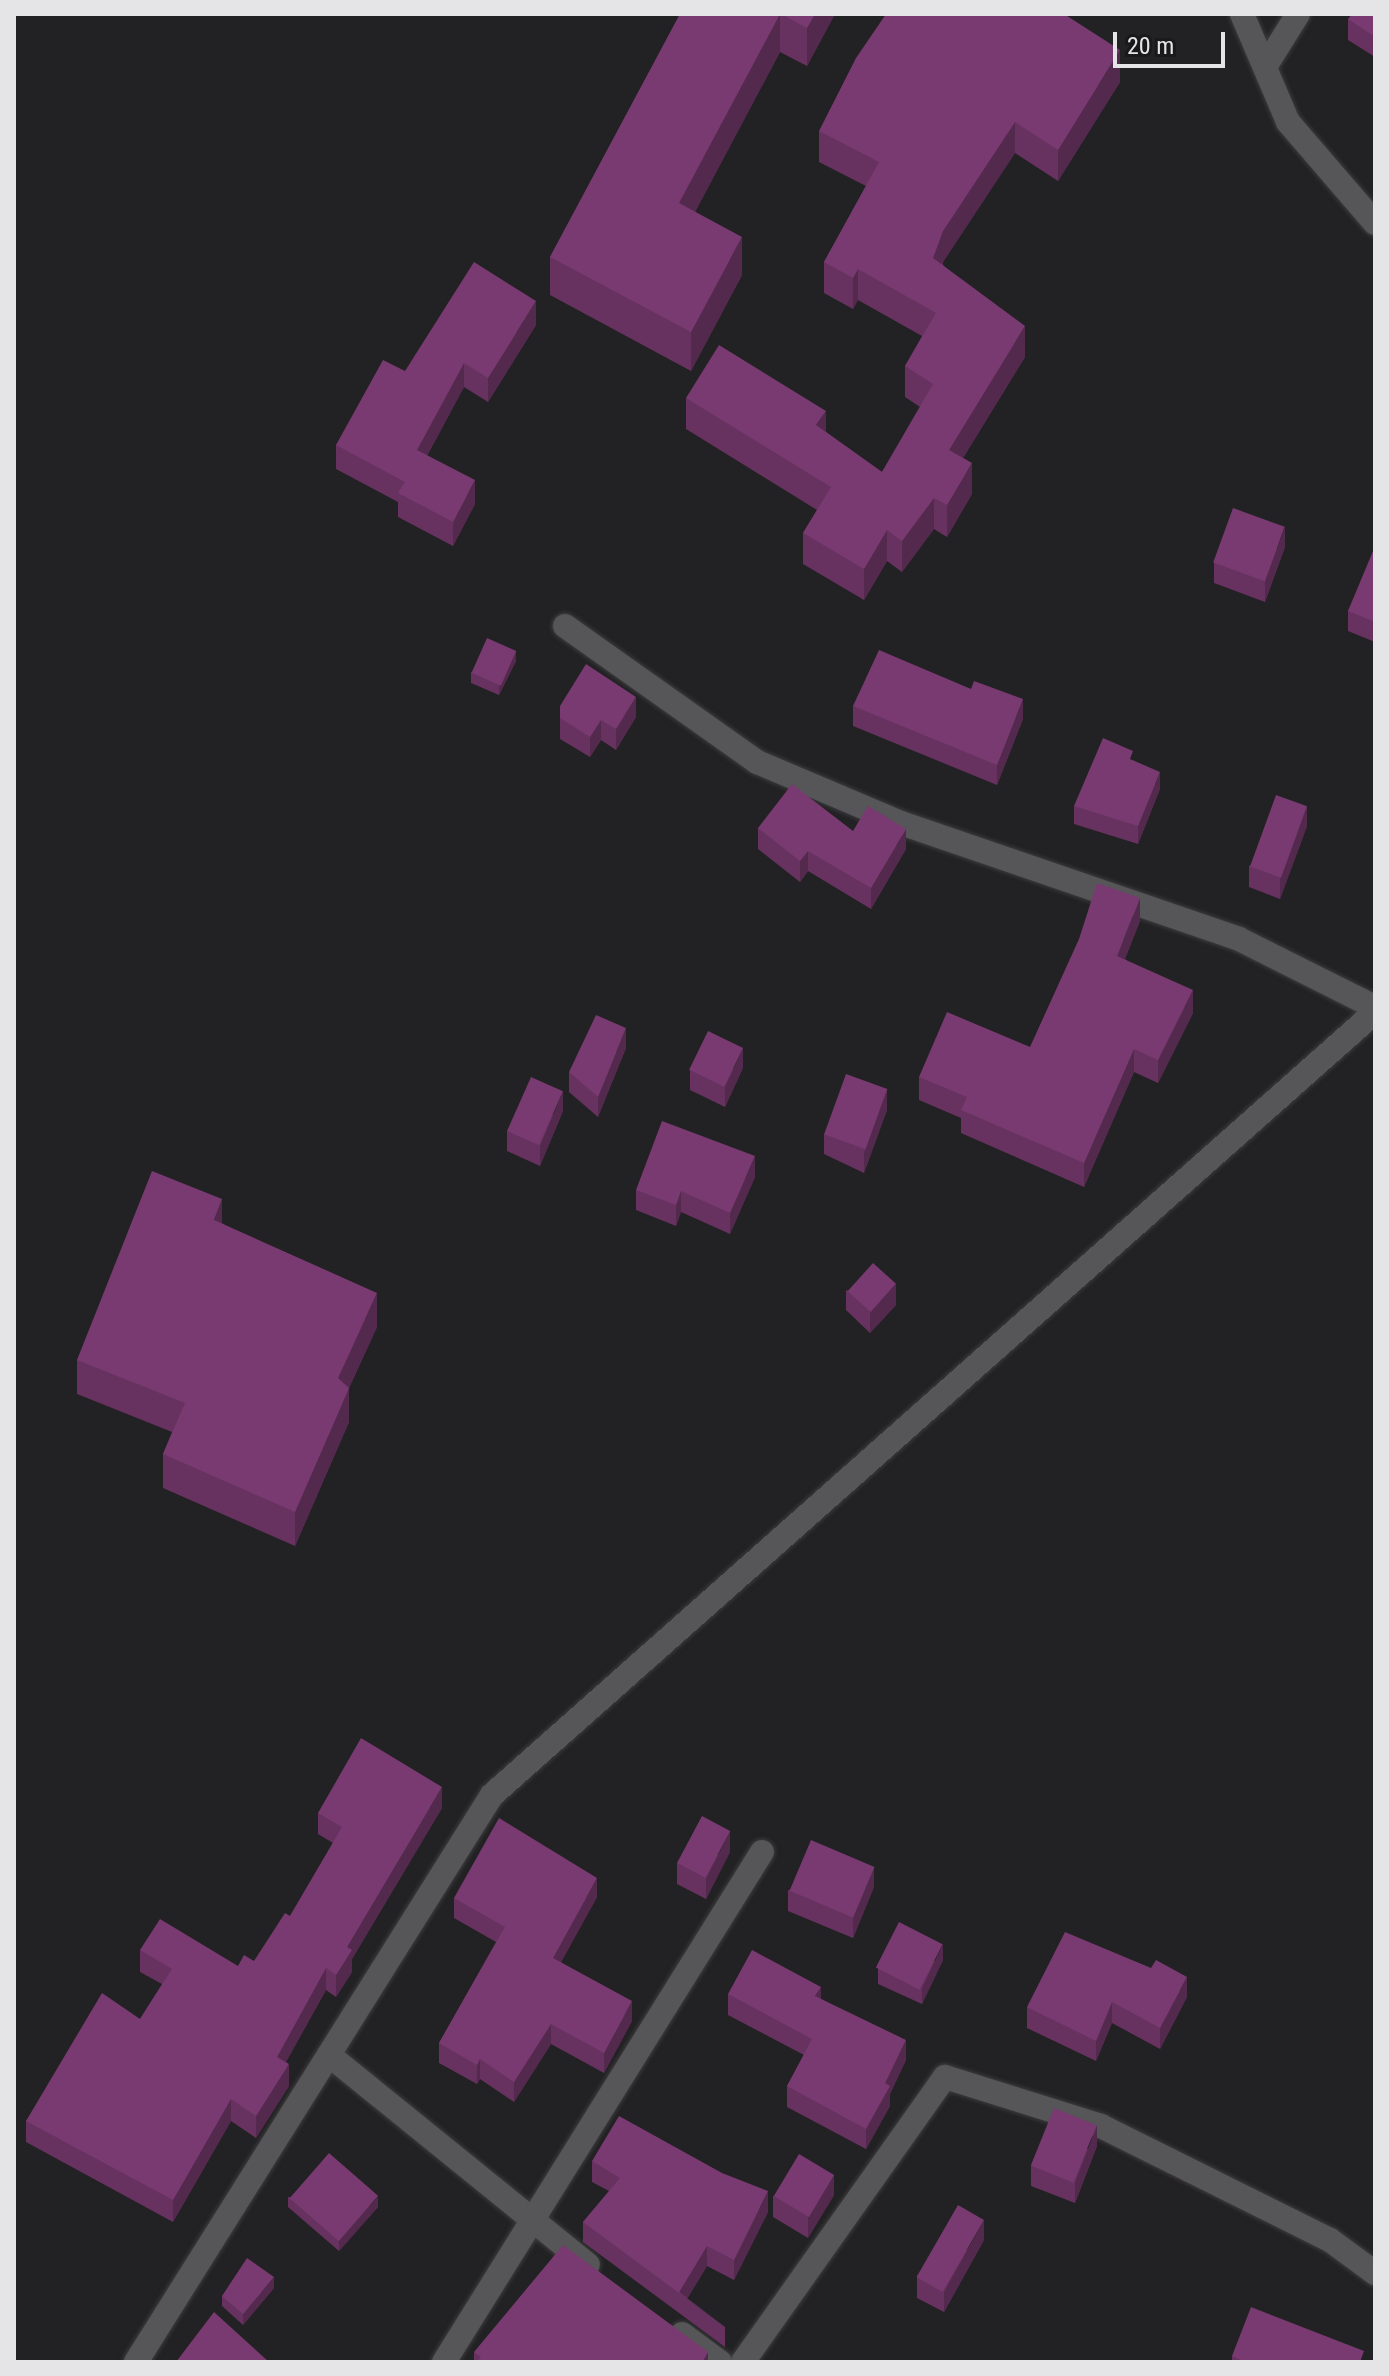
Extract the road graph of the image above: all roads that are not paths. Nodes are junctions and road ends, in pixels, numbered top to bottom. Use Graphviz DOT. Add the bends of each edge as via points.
graph roads {
  1 [pos="1242,14"];
  2 [pos="1298,14"];
  3 [pos="1265,67"];
  4 [pos="1375,223"];
  5 [pos="565,626"];
  6 [pos="1375,1010"];
  7 [pos="762,1852"];
  8 [pos="329,2055"];
  9 [pos="531,2223"];
  10 [pos="1375,2273"];
  11 [pos="606,2278"];
  12 [pos="657,2316"];
  13 [pos="136,2362"];
  14 [pos="444,2362"];
  15 [pos="720,2362"];
  16 [pos="743,2362"];
  1 -- 3 [label="street"];
  2 -- 3 [label="street"];
  3 -- 4 [label="street" via="1288,122"];
  5 -- 6 [label="street" via="757,762 901,823 1239,939"];
  6 -- 8 [label="street" via="492,1795"];
  7 -- 9 [label="street"];
  8 -- 9 [label="street"];
  8 -- 13 [label="street"];
  9 -- 11 [label="street"];
  9 -- 14 [label="street"];
  10 -- 16 [label="street" via="1330,2240 1101,2126 945,2077"];
  12 -- 15 [label="street"];
}
